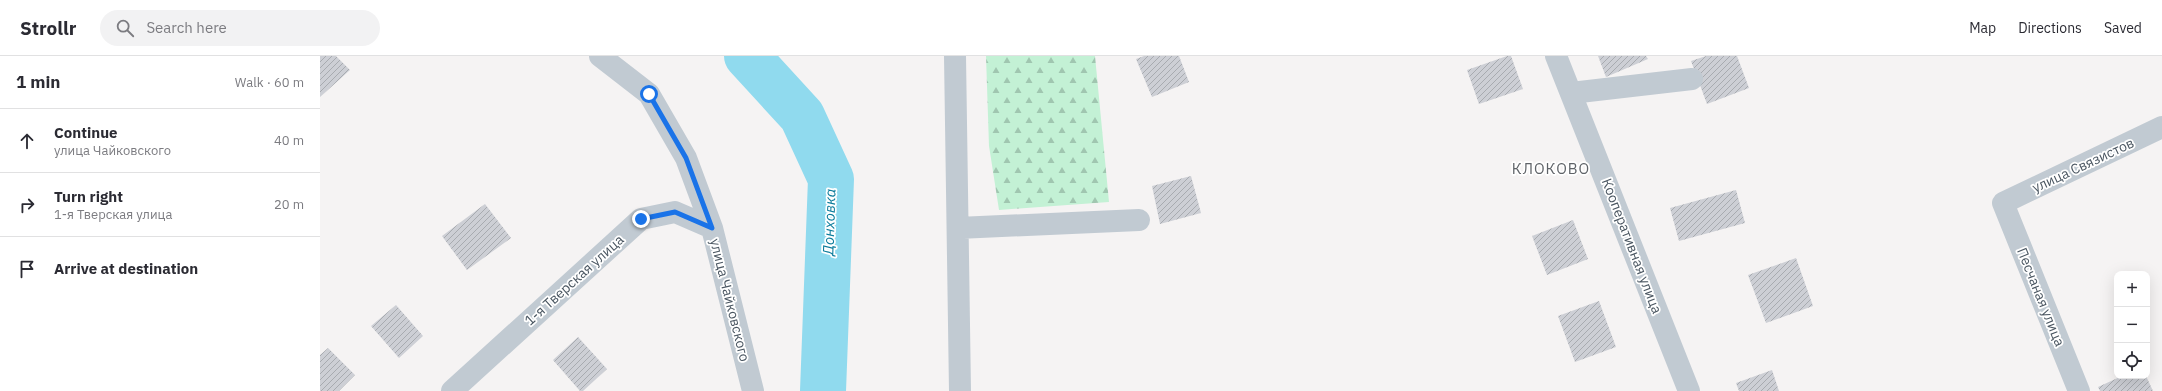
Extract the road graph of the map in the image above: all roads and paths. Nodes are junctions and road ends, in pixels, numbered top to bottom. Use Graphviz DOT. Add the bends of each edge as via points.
graph roads {
  1 [pos="600,56"];
  2 [pos="955,56"];
  3 [pos="1556,56"];
  4 [pos="1692,79"];
  5 [pos="1571,93"];
  6 [pos="2162,127"];
  7 [pos="2003,203"];
  8 [pos="1139,220"];
  9 [pos="712,228"];
  10 [pos="958,228"];
  11 [pos="452,391"];
  12 [pos="753,391"];
  13 [pos="960,391"];
  14 [pos="1689,391"];
  15 [pos="2079,391"];
  1 -- 9 [label="street, улица Чайковского" via="649,94 686,158"];
  2 -- 10 [label="street"];
  3 -- 5 [label="street, Кооперативная улица"];
  4 -- 5 [label="street"];
  5 -- 14 [label="street, Кооперативная улица"];
  6 -- 7 [label="street, улица Связистов"];
  7 -- 15 [label="street, Песчаная улица"];
  8 -- 10 [label="street"];
  9 -- 11 [label="street, 1-я Тверская улица" via="675,212 641,219"];
  9 -- 12 [label="street, улица Чайковского"];
  10 -- 13 [label="street"];
}
